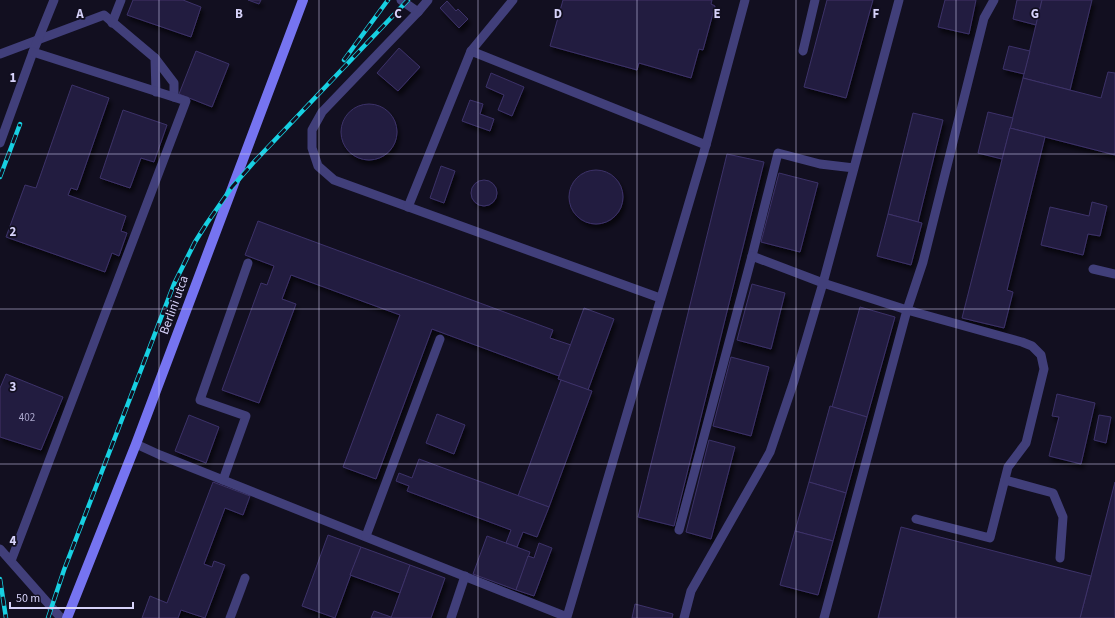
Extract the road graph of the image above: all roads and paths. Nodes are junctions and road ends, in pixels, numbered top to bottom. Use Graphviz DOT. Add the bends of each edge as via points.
graph roads {
  1 [pos="54,0"];
  2 [pos="121,0"];
  3 [pos="303,0"];
  4 [pos="401,0"];
  5 [pos="428,0"];
  6 [pos="513,0"];
  7 [pos="745,0"];
  8 [pos="815,0"];
  9 [pos="898,0"];
  10 [pos="994,0"];
  11 [pos="418,12"];
  12 [pos="112,23"];
  13 [pos="38,41"];
  14 [pos="803,50"];
  15 [pos="471,51"];
  16 [pos="33,52"];
  17 [pos="0,54"];
  18 [pos="156,58"];
  19 [pos="156,92"];
  20 [pos="174,97"];
  21 [pos="0,143"];
  22 [pos="706,145"];
  23 [pos="854,168"];
  24 [pos="408,208"];
  25 [pos="752,256"];
  26 [pos="248,263"];
  27 [pos="1093,269"];
  28 [pos="1115,274"];
  29 [pos="823,283"];
  30 [pos="660,298"];
  31 [pos="907,310"];
  32 [pos="440,339"];
  33 [pos="136,444"];
  34 [pos="223,480"];
  35 [pos="1005,480"];
  36 [pos="916,519"];
  37 [pos="679,530"];
  38 [pos="366,536"];
  39 [pos="0,549"];
  40 [pos="1060,558"];
  41 [pos="11,561"];
  42 [pos="465,576"];
  43 [pos="245,578"];
  44 [pos="61,618"];
  45 [pos="68,618"];
  46 [pos="230,618"];
  47 [pos="451,618"];
  48 [pos="684,618"];
  49 [pos="824,618"];
  1 -- 13 [label="lane"];
  2 -- 12 [label="lane"];
  3 -- 33 [label="street, Berlini utca"];
  4 -- 11 [label="lane"];
  5 -- 11 [label="lane"];
  6 -- 15 [label="lane"];
  7 -- 22 [label="lane"];
  8 -- 14 [label="lane"];
  9 -- 23 [label="lane"];
  10 -- 31 [label="lane" via="984,18 923,262"];
  11 -- 24 [label="lane" via="322,112 312,130 312,148 318,166 334,180"];
  12 -- 13 [label="lane" via="104,15"];
  12 -- 18 [label="lane"];
  13 -- 16 [label="lane"];
  13 -- 17 [label="lane"];
  15 -- 22 [label="lane"];
  15 -- 24 [label="lane"];
  16 -- 19 [label="lane"];
  16 -- 21 [label="lane"];
  18 -- 19 [label="lane"];
  18 -- 20 [label="lane" via="174,83"];
  19 -- 20 [label="lane"];
  20 -- 41 [label="lane" via="186,102"];
  22 -- 30 [label="lane"];
  23 -- 25 [label="lane" via="820,164 778,153"];
  23 -- 29 [label="lane"];
  24 -- 30 [label="lane"];
  25 -- 29 [label="lane"];
  25 -- 37 [label="lane"];
  26 -- 34 [label="lane" via="200,400 246,416"];
  27 -- 28 [label="lane"];
  29 -- 31 [label="lane"];
  29 -- 48 [label="lane" via="770,452 691,591"];
  30 -- 42 [label="lane" via="567,616"];
  31 -- 35 [label="lane" via="1022,342 1032,346 1041,355 1044,369 1026,444 1008,468"];
  31 -- 49 [label="lane"];
  32 -- 38 [label="lane"];
  33 -- 34 [label="lane"];
  33 -- 45 [label="street, Berlini utca"];
  34 -- 38 [label="lane"];
  35 -- 36 [label="lane" via="990,538"];
  35 -- 40 [label="lane" via="1053,493 1063,516"];
  38 -- 42 [label="lane"];
  39 -- 41 [label="lane"];
  41 -- 44 [label="lane"];
  42 -- 47 [label="lane"];
  43 -- 46 [label="lane"];
}
